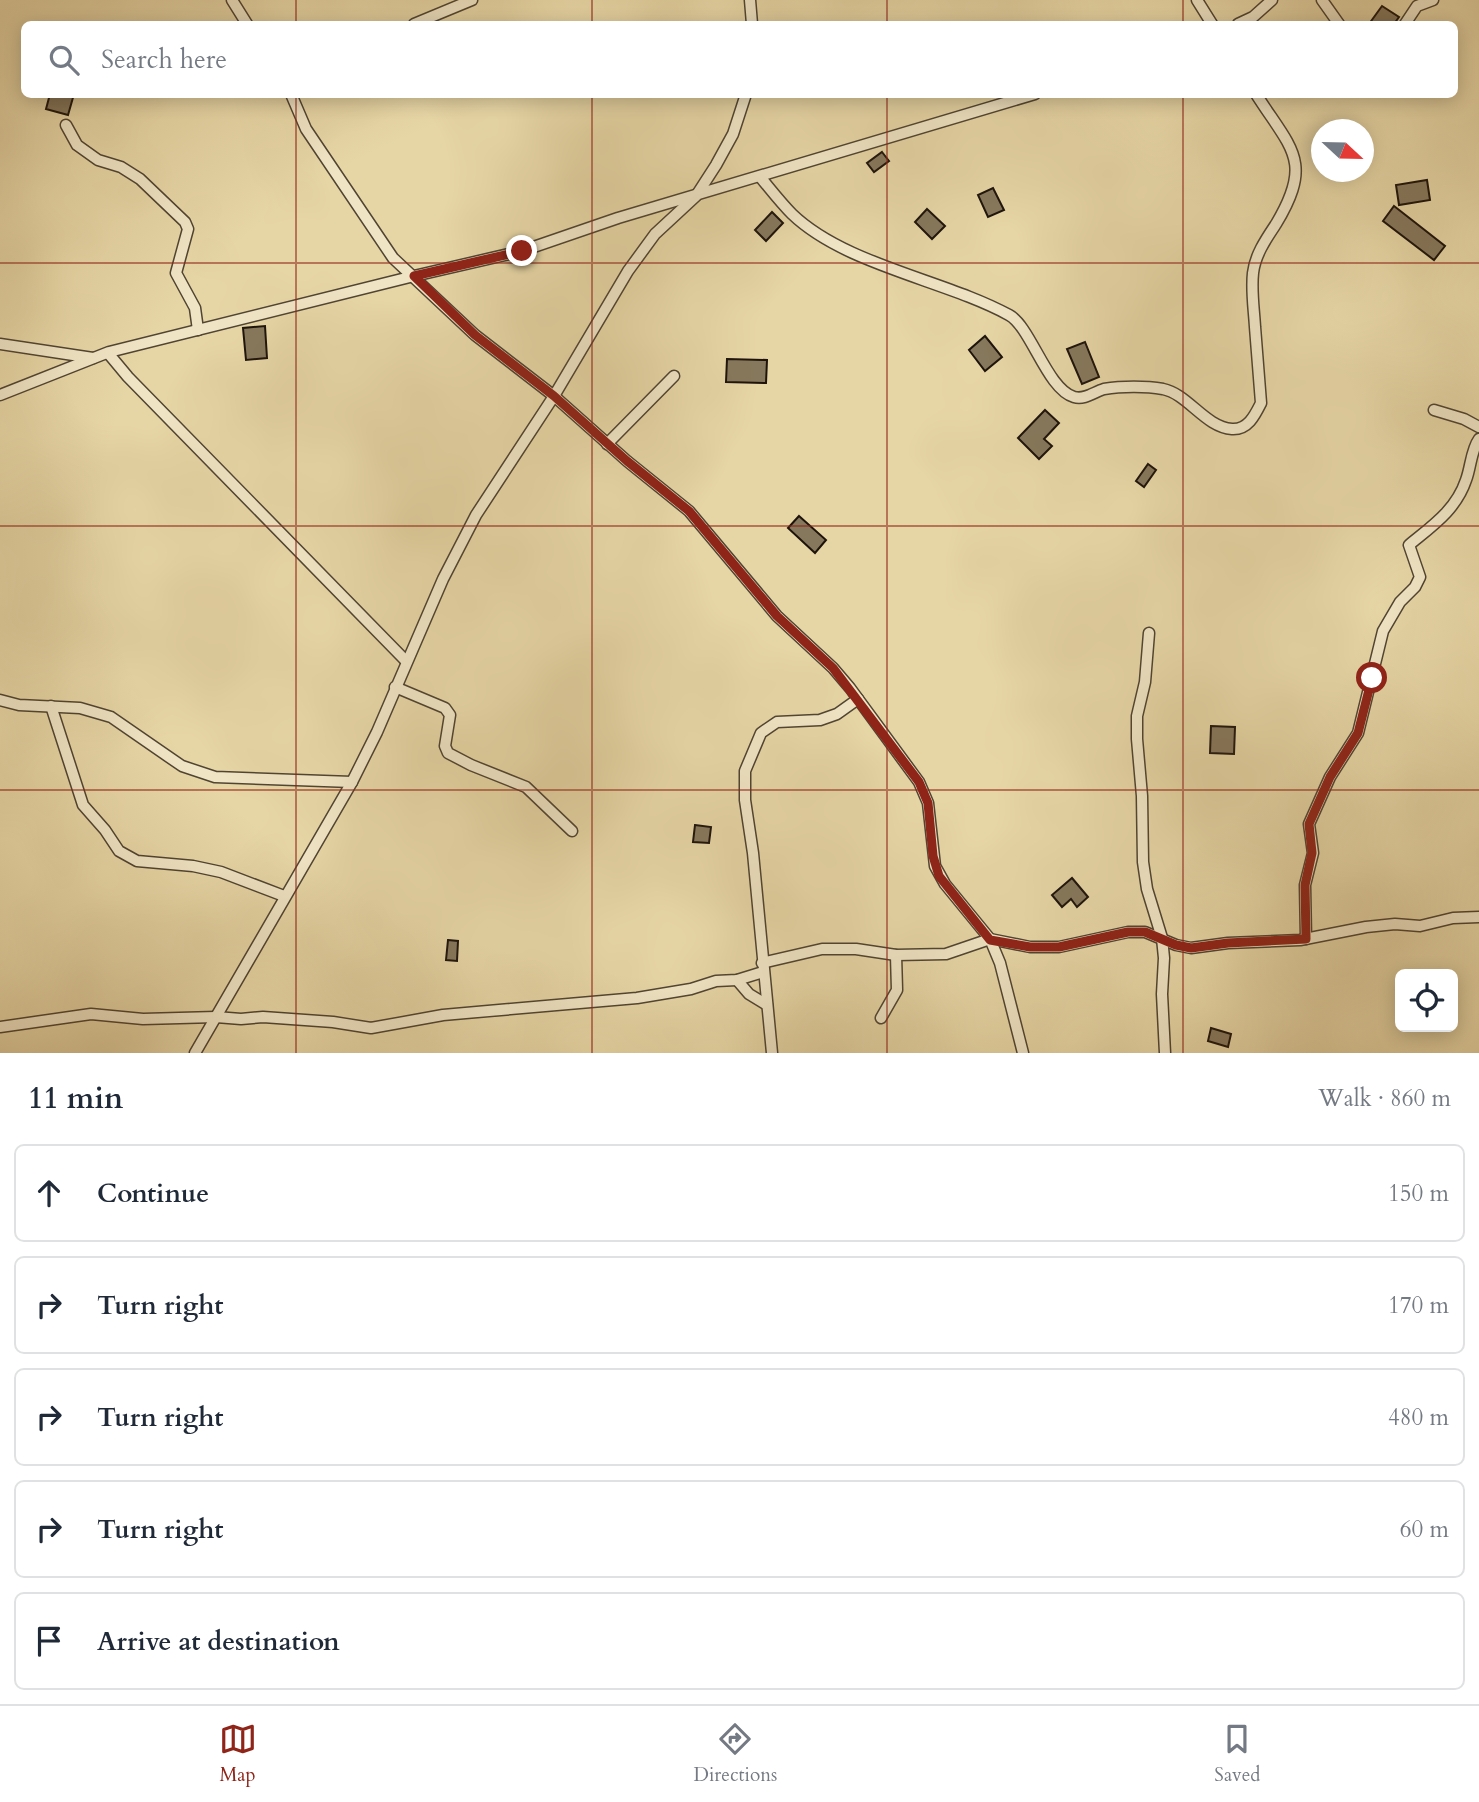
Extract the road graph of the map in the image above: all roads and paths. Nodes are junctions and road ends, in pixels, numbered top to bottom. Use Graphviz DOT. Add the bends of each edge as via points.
graph roads {
  1 [pos="232,0"];
  2 [pos="471,0"];
  3 [pos="750,0"];
  4 [pos="1197,0"];
  5 [pos="1272,0"];
  6 [pos="1322,0"];
  7 [pos="1433,0"];
  8 [pos="245,21"];
  9 [pos="421,21"];
  10 [pos="752,21"];
  11 [pos="1210,21"];
  12 [pos="1244,21"];
  13 [pos="1337,21"];
  14 [pos="1407,21"];
  15 [pos="293,98"];
  16 [pos="745,98"];
  17 [pos="1022,98"];
  18 [pos="1258,98"];
  19 [pos="66,125"];
  20 [pos="761,178"];
  21 [pos="696,196"];
  22 [pos="414,276"];
  23 [pos="198,330"];
  24 [pos="0,344"];
  25 [pos="108,353"];
  26 [pos="93,358"];
  27 [pos="674,376"];
  28 [pos="0,394"];
  29 [pos="554,396"];
  30 [pos="1434,410"];
  31 [pos="1479,427"];
  32 [pos="1479,439"];
  33 [pos="607,444"];
  34 [pos="1149,633"];
  35 [pos="406,661"];
  36 [pos="395,687"];
  37 [pos="858,699"];
  38 [pos="0,700"];
  39 [pos="51,706"];
  40 [pos="352,782"];
  41 [pos="572,831"];
  42 [pos="284,896"];
  43 [pos="1479,917"];
  44 [pos="1162,938"];
  45 [pos="1306,939"];
  46 [pos="990,940"];
  47 [pos="896,955"];
  48 [pos="762,967"];
  49 [pos="737,980"];
  50 [pos="767,1005"];
  51 [pos="216,1017"];
  52 [pos="881,1018"];
  53 [pos="0,1027"];
  54 [pos="195,1053"];
  55 [pos="772,1053"];
  56 [pos="1023,1053"];
  57 [pos="1165,1053"];
  1 -- 8 [label="street"];
  2 -- 9 [label="street"];
  3 -- 10 [label="street"];
  4 -- 11 [label="street"];
  5 -- 12 [label="street"];
  6 -- 13 [label="street"];
  7 -- 14 [label="street" via="1417,6"];
  15 -- 22 [label="street" via="326,161 393,258"];
  16 -- 21 [label="street" via="733,134"];
  17 -- 20 [label="street"];
  18 -- 20 [label="street" via="1293,153 1297,172 1290,198 1253,271 1261,403 1243,428 1215,423 1167,390 1104,389 1073,397 1058,386 1012,316 849,251 793,215"];
  19 -- 23 [label="street" via="77,145 140,179 185,222 188,229 176,274 195,308"];
  20 -- 21 [label="street"];
  21 -- 22 [label="street" via="522,251"];
  21 -- 29 [label="street" via="654,234"];
  22 -- 23 [label="street"];
  22 -- 29 [label="street" via="475,335"];
  23 -- 25 [label="street"];
  24 -- 26 [label="street"];
  25 -- 26 [label="street"];
  25 -- 35 [label="street"];
  26 -- 28 [label="street"];
  27 -- 33 [label="street"];
  29 -- 33 [label="street"];
  29 -- 35 [label="street" via="476,515"];
  30 -- 31 [label="street"];
  32 -- 45 [label="street" via="1454,505 1409,545 1420,577 1383,631 1358,733 1330,777 1309,824 1312,853 1305,885"];
  33 -- 37 [label="street" via="689,511 777,616 833,668"];
  34 -- 44 [label="street" via="1137,739 1143,862"];
  35 -- 36 [label="street"];
  36 -- 40 [label="street"];
  36 -- 41 [label="street" via="445,708 450,715 448,753 526,787"];
  37 -- 46 [label="street" via="919,782 928,803 939,876"];
  37 -- 48 [label="street" via="820,720 777,722 761,733 751,752 745,800"];
  38 -- 39 [label="street"];
  39 -- 40 [label="street" via="111,717 182,766 215,777"];
  39 -- 42 [label="street" via="83,804 119,851 137,861 221,873"];
  40 -- 42 [label="street"];
  42 -- 51 [label="street"];
  43 -- 45 [label="street" via="1420,926 1366,927"];
  44 -- 45 [label="street" via="1191,948"];
  44 -- 46 [label="street" via="1128,932 1059,947"];
  44 -- 57 [label="street"];
  46 -- 47 [label="street" via="946,954"];
  46 -- 56 [label="street"];
  47 -- 48 [label="street" via="822,949"];
  47 -- 52 [label="street" via="897,990"];
  48 -- 49 [label="street"];
  48 -- 50 [label="street"];
  49 -- 50 [label="street"];
  49 -- 51 [label="street" via="615,1001 443,1015 371,1028"];
  50 -- 55 [label="street"];
  51 -- 53 [label="street" via="143,1019 91,1014"];
  51 -- 54 [label="street"];
}
